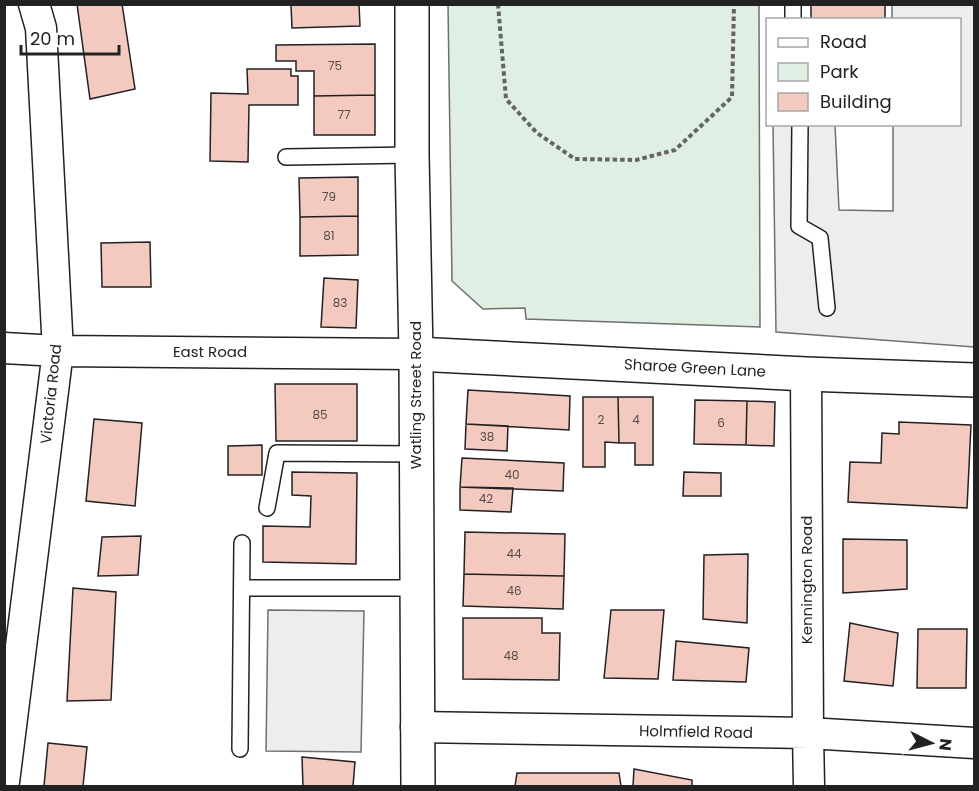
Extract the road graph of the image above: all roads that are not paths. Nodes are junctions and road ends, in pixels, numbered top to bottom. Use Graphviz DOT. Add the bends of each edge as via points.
graph roads {
  1 [pos="34,4"];
  2 [pos="412,4"];
  3 [pos="800,126"];
  4 [pos="411,155"];
  5 [pos="286,157"];
  6 [pos="827,308"];
  7 [pos="4,348"];
  8 [pos="58,351"];
  9 [pos="416,354"];
  10 [pos="806,374"];
  11 [pos="975,380"];
  12 [pos="416,454"];
  13 [pos="267,508"];
  14 [pos="242,543"];
  15 [pos="242,588"];
  16 [pos="416,588"];
  17 [pos="416,727"];
  18 [pos="808,734"];
  19 [pos="975,743"];
  20 [pos="240,749"];
  21 [pos="4,782"];
  22 [pos="418,786"];
  23 [pos="809,786"];
  1 -- 8 [label="street, Victoria Road" via="41,28"];
  2 -- 4 [label="main road, Watling Street Road"];
  3 -- 6 [label="lane" via="799,226 820,238"];
  4 -- 5 [label="lane"];
  4 -- 9 [label="main road, Watling Street Road"];
  7 -- 8 [label="street, East Road"];
  8 -- 9 [label="street, East Road"];
  8 -- 21 [label="street, Victoria Road"];
  9 -- 10 [label="main road, Sharoe Green Lane"];
  9 -- 12 [label="main road, Watling Street Road"];
  10 -- 11 [label="main road, Sharoe Green Lane"];
  10 -- 18 [label="street, Kennington Road"];
  12 -- 13 [label="lane" via="277,453"];
  12 -- 16 [label="main road, Watling Street Road"];
  14 -- 15 [label="lane"];
  15 -- 16 [label="lane"];
  15 -- 20 [label="lane"];
  16 -- 17 [label="main road, Watling Street Road"];
  17 -- 18 [label="street, Holmfield Road"];
  17 -- 22 [label="main road, Watling Street Road"];
  18 -- 19 [label="street, Holmfield Road"];
  18 -- 23 [label="street, Kennington Road"];
}
